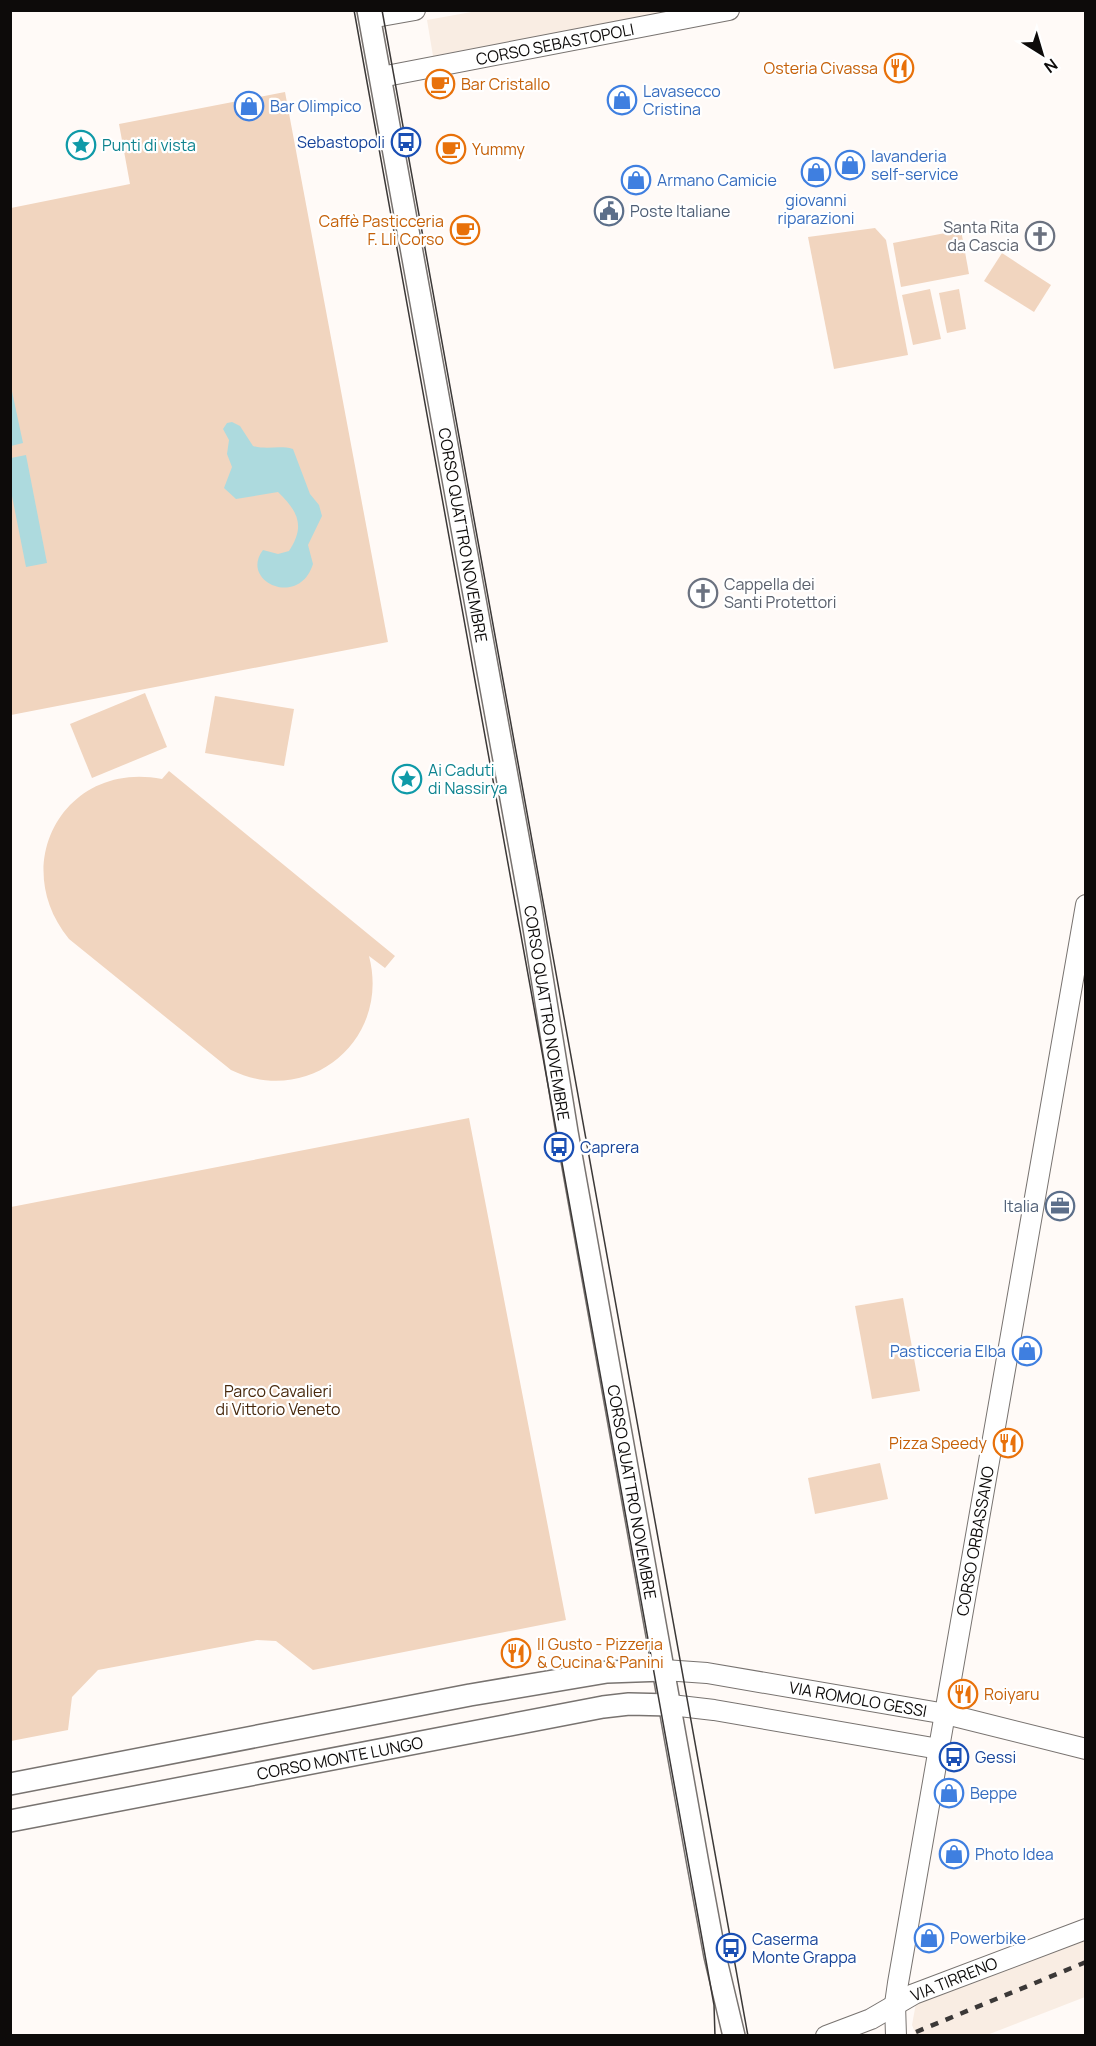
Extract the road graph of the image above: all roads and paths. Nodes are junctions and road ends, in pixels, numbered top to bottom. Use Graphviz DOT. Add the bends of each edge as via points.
graph roads {
  1 [pos="415,10"];
  2 [pos="729,10"];
  3 [pos="369,14"];
  4 [pos="381,77"];
  5 [pos="1086,905"];
  6 [pos="664,1670"];
  7 [pos="671,1705"];
  8 [pos="946,1714"];
  9 [pos="939,1749"];
  10 [pos="1086,1749"];
  11 [pos="10,1784"];
  12 [pos="10,1821"];
  13 [pos="1086,1929"];
  14 [pos="895,2004"];
  15 [pos="727,2008"];
  16 [pos="725,2036"];
  17 [pos="734,2036"];
  18 [pos="826,2036"];
  19 [pos="896,2036"];
  1 -- 3 [label="street"];
  2 -- 4 [label="street, CORSO SEBASTOPOLI"];
  3 -- 4 [label="main road, CORSO QUATTRO NOVEMBRE"];
  4 -- 6 [label="main road, CORSO QUATTRO NOVEMBRE"];
  5 -- 8 [label="street, CORSO ORBASSANO"];
  6 -- 7 [label="main road, CORSO QUATTRO NOVEMBRE"];
  6 -- 8 [label="street, VIA ROMOLO GESSI" via="707,1673"];
  6 -- 11 [label="main road" via="607,1672 470,1695"];
  7 -- 9 [label="street"];
  7 -- 12 [label="main road, CORSO MONTE LUNGO" via="603,1707"];
  7 -- 15 [label="main road, CORSO QUATTRO NOVEMBRE"];
  8 -- 9 [label="street, CORSO ORBASSANO"];
  8 -- 10 [label="street, VIA ROMOLO GESSI"];
  9 -- 14 [label="street, CORSO ORBASSANO"];
  13 -- 14 [label="street, VIA TIRRENO"];
  14 -- 18 [label="street, VIA TIRRENO" via="871,2019"];
  14 -- 19 [label="street, CORSO ORBASSANO"];
  15 -- 16 [label="main road, CORSO QUATTRO NOVEMBRE"];
  15 -- 17 [label="main road, CORSO QUATTRO NOVEMBRE"];
}
